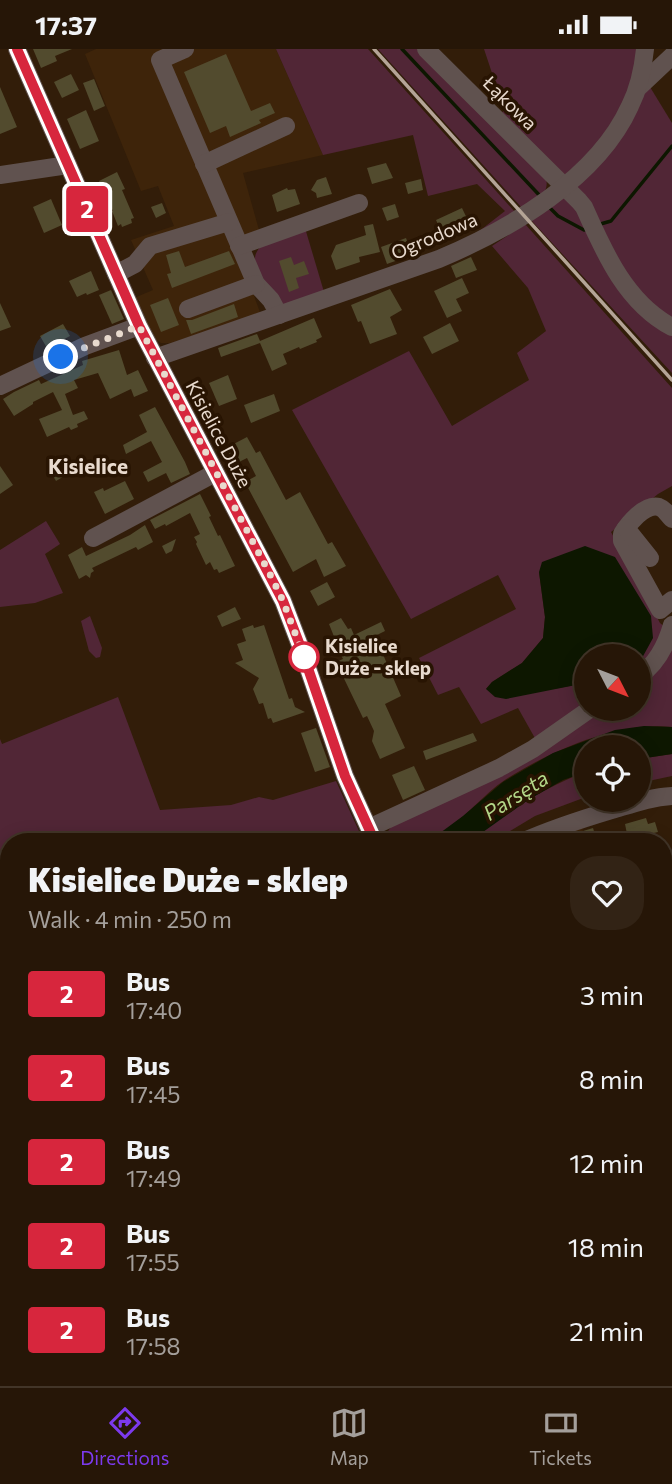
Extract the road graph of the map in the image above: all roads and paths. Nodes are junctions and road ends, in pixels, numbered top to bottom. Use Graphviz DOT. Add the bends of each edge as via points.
graph roads {
  1 [pos="18,49"];
  2 [pos="185,49"];
  3 [pos="426,49"];
  4 [pos="645,49"];
  5 [pos="672,56"];
  6 [pos="638,88"];
  7 [pos="286,127"];
  8 [pos="204,164"];
  9 [pos="68,165"];
  10 [pos="0,175"];
  11 [pos="564,186"];
  12 [pos="359,203"];
  13 [pos="229,222"];
  14 [pos="239,246"];
  15 [pos="116,275"];
  16 [pos="256,283"];
  17 [pos="188,309"];
  18 [pos="279,315"];
  19 [pos="139,326"];
  20 [pos="672,327"];
  21 [pos="155,358"];
  22 [pos="0,386"];
  23 [pos="215,473"];
  24 [pos="672,519"];
  25 [pos="626,528"];
  26 [pos="93,538"];
  27 [pos="650,558"];
  28 [pos="672,600"];
  29 [pos="672,625"];
  30 [pos="651,668"];
  31 [pos="574,720"];
  32 [pos="672,796"];
  33 [pos="371,833"];
  34 [pos="376,833"];
  35 [pos="544,833"];
  1 -- 9 [label="street, Kisielice Duże"];
  2 -- 8 [label="street" via="160,61"];
  3 -- 11 [label="street, Łąkowa"];
  4 -- 6 [label="street, Ogrodowa"];
  5 -- 6 [label="street"];
  6 -- 11 [label="street, Ogrodowa" via="611,138"];
  7 -- 8 [label="street"];
  8 -- 13 [label="street"];
  9 -- 10 [label="street"];
  9 -- 15 [label="street, Kisielice Duże"];
  11 -- 18 [label="street, Ogrodowa" via="511,223 452,253"];
  11 -- 20 [label="street, Łąkowa" via="584,207 622,282"];
  12 -- 14 [label="street"];
  13 -- 14 [label="street"];
  13 -- 15 [label="street" via="150,246 135,264"];
  14 -- 16 [label="street"];
  15 -- 19 [label="street, Kisielice Duże"];
  16 -- 17 [label="street"];
  16 -- 18 [label="street"];
  18 -- 21 [label="street, Ogrodowa"];
  19 -- 21 [label="street, Kisielice Duże"];
  19 -- 22 [label="street"];
  21 -- 23 [label="street, Kisielice Duże"];
  23 -- 26 [label="street"];
  23 -- 33 [label="street, Kisielice Duże" via="283,601 345,776"];
  24 -- 25 [label="street" via="660,507 653,507"];
  25 -- 27 [label="street"];
  25 -- 28 [label="street" via="622,541 660,610"];
  29 -- 30 [label="street"];
  31 -- 34 [label="street" via="533,749"];
  32 -- 35 [label="street" via="659,796"];
}
